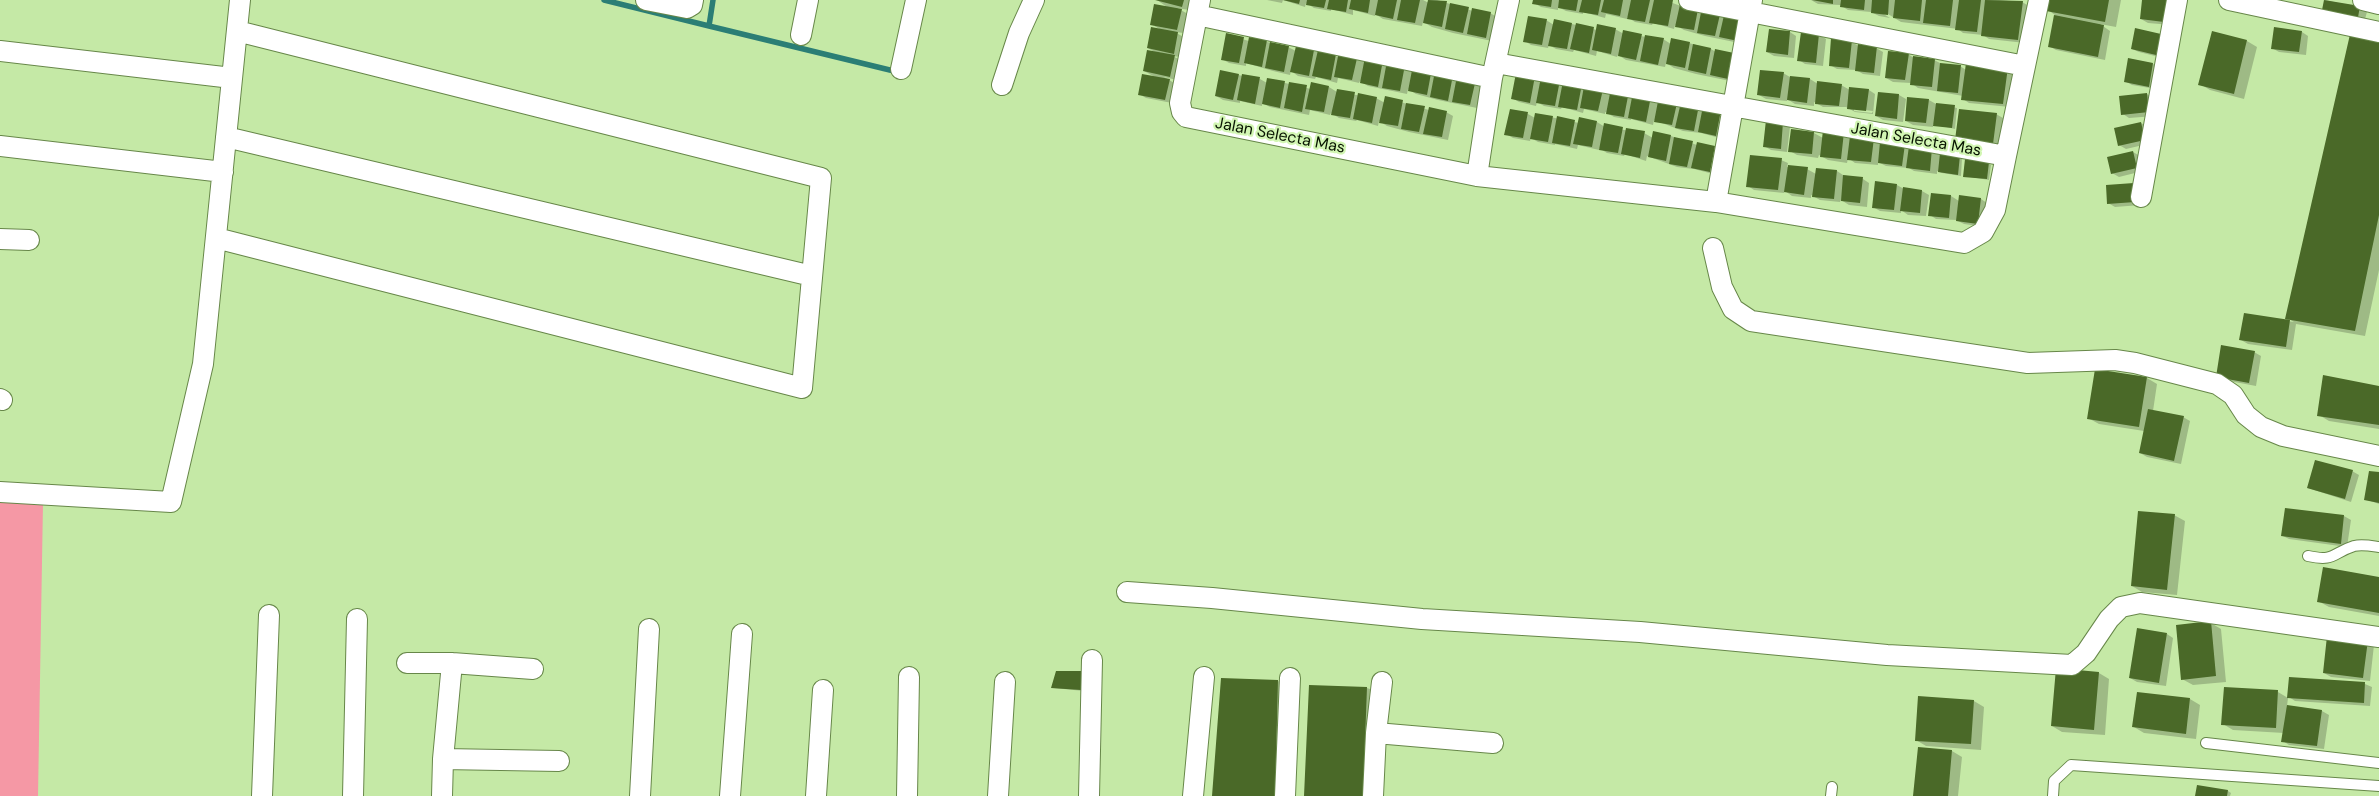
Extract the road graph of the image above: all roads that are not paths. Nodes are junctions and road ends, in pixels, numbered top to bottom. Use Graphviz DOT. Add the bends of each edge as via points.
graph roads {
  1 [pos="240,0"];
  2 [pos="646,0"];
  3 [pos="693,0"];
  4 [pos="808,0"];
  5 [pos="916,0"];
  6 [pos="1034,0"];
  7 [pos="1509,0"];
  8 [pos="1688,0"];
  9 [pos="2039,0"];
  10 [pos="2177,0"];
  11 [pos="2229,0"];
  12 [pos="2363,0"];
  13 [pos="2379,4"];
  14 [pos="2286,6"];
  15 [pos="1751,7"];
  16 [pos="1199,8"];
  17 [pos="237,31"];
  18 [pos="2379,32"];
  19 [pos="801,35"];
  20 [pos="0,51"];
  21 [pos="2025,66"];
  22 [pos="901,69"];
  23 [pos="1494,71"];
  24 [pos="232,78"];
  25 [pos="1002,85"];
  26 [pos="1734,108"];
  27 [pos="226,137"];
  28 [pos="0,146"];
  29 [pos="2006,156"];
  30 [pos="222,172"];
  31 [pos="1477,176"];
  32 [pos="2141,197"];
  33 [pos="1716,202"];
  34 [pos="216,238"];
  35 [pos="0,239"];
  36 [pos="29,240"];
  37 [pos="1713,248"];
  38 [pos="812,276"];
  39 [pos="2379,456"];
  40 [pos="0,492"];
  41 [pos="2379,547"];
  42 [pos="2308,556"];
  43 [pos="1127,592"];
  44 [pos="269,615"];
  45 [pos="357,619"];
  46 [pos="649,629"];
  47 [pos="742,634"];
  48 [pos="2379,637"];
  49 [pos="1092,660"];
  50 [pos="407,663"];
  51 [pos="452,663"];
  52 [pos="533,669"];
  53 [pos="909,677"];
  54 [pos="1204,677"];
  55 [pos="1290,678"];
  56 [pos="1005,682"];
  57 [pos="1382,682"];
  58 [pos="823,690"];
  59 [pos="1376,733"];
  60 [pos="1493,743"];
  61 [pos="2206,743"];
  62 [pos="443,759"];
  63 [pos="559,761"];
  64 [pos="2379,763"];
  65 [pos="2379,786"];
  66 [pos="262,796"];
  67 [pos="353,796"];
  68 [pos="442,796"];
  69 [pos="640,796"];
  70 [pos="730,796"];
  71 [pos="816,796"];
  72 [pos="906,796"];
  73 [pos="998,796"];
  74 [pos="1089,796"];
  75 [pos="1194,796"];
  76 [pos="1285,796"];
  77 [pos="1373,796"];
  78 [pos="2053,796"];
  1 -- 17 [label="street"];
  2 -- 3 [label="street" via="687,8"];
  4 -- 19 [label="street"];
  5 -- 22 [label="street"];
  6 -- 25 [label="street"];
  7 -- 23 [label="street"];
  8 -- 15 [label="street"];
  9 -- 21 [label="street"];
  10 -- 32 [label="street"];
  11 -- 14 [label="street"];
  12 -- 13 [label="street"];
  14 -- 18 [label="street"];
  15 -- 21 [label="street"];
  15 -- 26 [label="street"];
  16 -- 23 [label="street, Jalan Selecta Mas"];
  16 -- 31 [label="street, Jalan Selecta Mas" via="1180,103 1186,117"];
  17 -- 24 [label="street"];
  17 -- 38 [label="street" via="821,178"];
  20 -- 24 [label="street"];
  21 -- 29 [label="street"];
  23 -- 26 [label="street, Jalan Selecta Mas"];
  23 -- 31 [label="street"];
  24 -- 27 [label="street"];
  26 -- 29 [label="street, Jalan Selecta Mas"];
  26 -- 33 [label="street"];
  27 -- 30 [label="street"];
  27 -- 38 [label="street"];
  28 -- 30 [label="street"];
  29 -- 33 [label="street, Jalan Selecta Mas" via="1995,210 1983,232 1964,244"];
  30 -- 34 [label="street"];
  31 -- 33 [label="street, Jalan Selecta Mas"];
  34 -- 38 [label="street" via="802,388"];
  34 -- 40 [label="street" via="203,364 171,502"];
  35 -- 36 [label="street"];
  37 -- 39 [label="street" via="1722,287 1733,309 1751,321 2028,363 2115,360 2135,363 2217,384 2233,395 2246,415 2260,427"];
  41 -- 42 [label="lane" via="2354,546 2333,558 2322,560"];
  43 -- 48 [label="street" via="1422,619 2072,665 2086,653 2109,618 2121,607 2140,604"];
  44 -- 66 [label="street"];
  45 -- 67 [label="street"];
  46 -- 69 [label="street"];
  47 -- 70 [label="street"];
  49 -- 74 [label="street"];
  50 -- 51 [label="street"];
  51 -- 52 [label="street"];
  51 -- 62 [label="street"];
  53 -- 72 [label="street"];
  54 -- 75 [label="street"];
  55 -- 76 [label="street"];
  56 -- 73 [label="street"];
  57 -- 59 [label="street"];
  58 -- 71 [label="street"];
  59 -- 60 [label="street"];
  59 -- 77 [label="street"];
  61 -- 64 [label="lane"];
  62 -- 63 [label="street"];
  62 -- 68 [label="street"];
  65 -- 78 [label="lane" via="2071,764 2054,782"];
}
